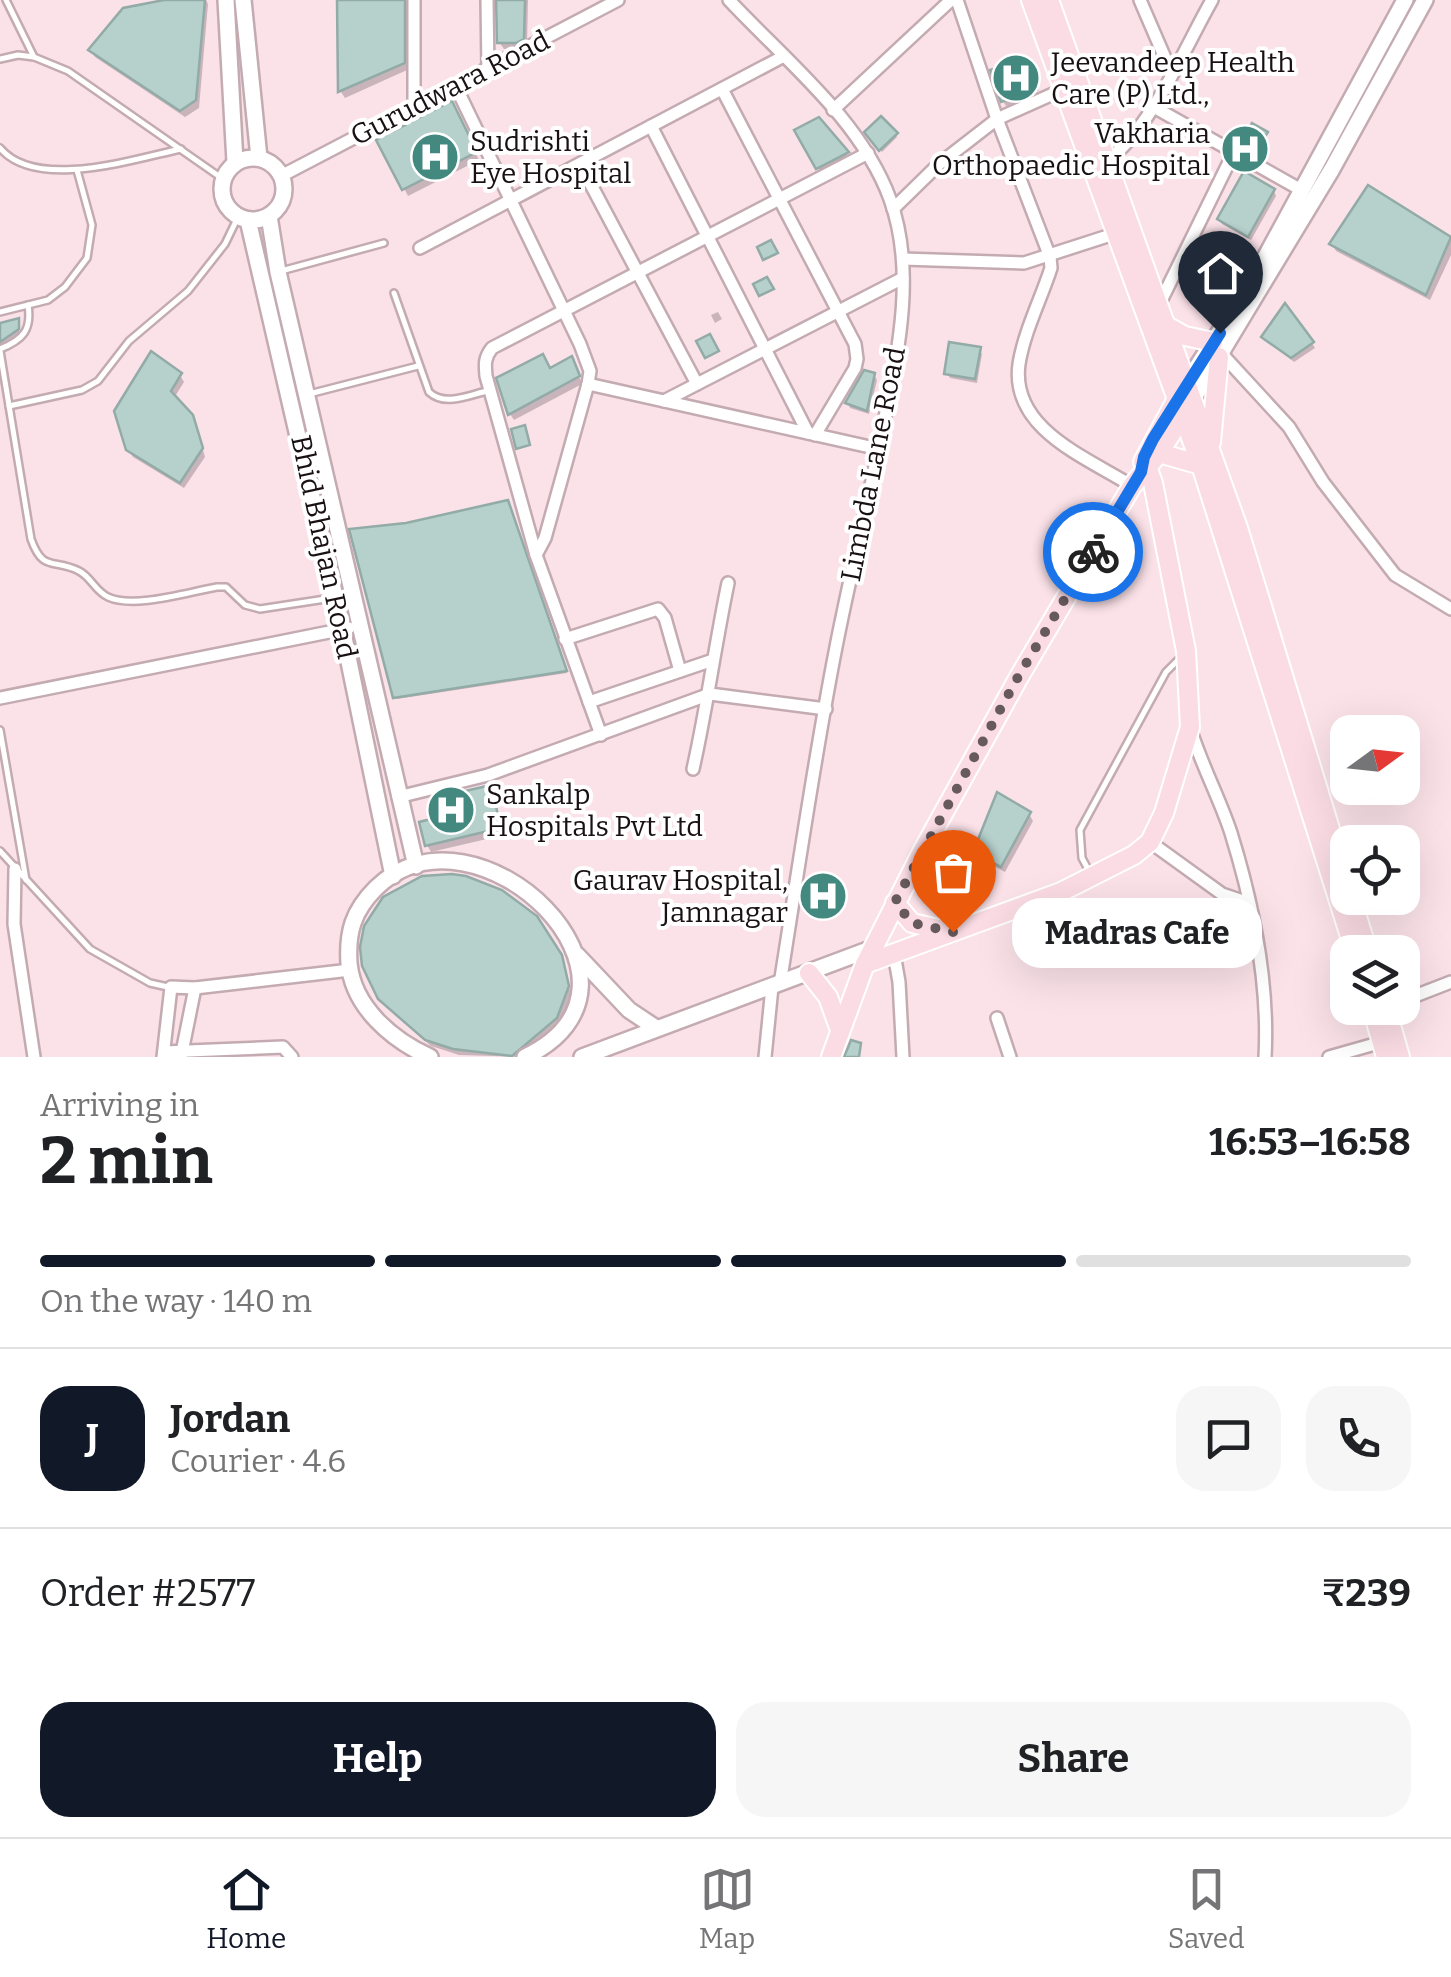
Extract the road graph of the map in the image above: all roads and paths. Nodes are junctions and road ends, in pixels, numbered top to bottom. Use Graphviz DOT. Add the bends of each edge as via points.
graph roads {
  1 [pos="6,0"];
  2 [pos="226,0"];
  3 [pos="243,0"];
  4 [pos="414,0"];
  5 [pos="487,0"];
  6 [pos="618,0"];
  7 [pos="729,0"];
  8 [pos="957,0"];
  9 [pos="1031,0"];
  10 [pos="1048,0"];
  11 [pos="1140,0"];
  12 [pos="1212,0"];
  13 [pos="1425,0"];
  14 [pos="1397,3"];
  15 [pos="784,56"];
  16 [pos="34,57"];
  17 [pos="0,59"];
  18 [pos="488,70"];
  19 [pos="1171,72"];
  20 [pos="456,86"];
  21 [pos="722,89"];
  22 [pos="1064,89"];
  23 [pos="1152,106"];
  24 [pos="414,109"];
  25 [pos="834,110"];
  26 [pos="997,118"];
  27 [pos="651,126"];
  28 [pos="0,148"];
  29 [pos="181,149"];
  30 [pos="1234,152"];
  31 [pos="868,153"];
  32 [pos="259,158"];
  33 [pos="235,162"];
  34 [pos="1106,162"];
  35 [pos="580,164"];
  36 [pos="1326,165"];
  37 [pos="77,170"];
  38 [pos="281,176"];
  39 [pos="222,179"];
  40 [pos="1303,190"];
  41 [pos="780,199"];
  42 [pos="508,201"];
  43 [pos="893,209"];
  44 [pos="269,216"];
  45 [pos="243,218"];
  46 [pos="1117,232"];
  47 [pos="708,236"];
  48 [pos="384,243"];
  49 [pos="420,248"];
  50 [pos="1050,257"];
  51 [pos="904,259"];
  52 [pos="278,272"];
  53 [pos="637,273"];
  54 [pos="903,278"];
  55 [pos="394,293"];
  56 [pos="28,305"];
  57 [pos="1159,306"];
  58 [pos="0,312"];
  59 [pos="564,312"];
  60 [pos="837,312"];
  61 [pos="1166,326"];
  62 [pos="767,348"];
  63 [pos="0,350"];
  64 [pos="1218,351"];
  65 [pos="418,366"];
  66 [pos="588,384"];
  67 [pos="697,384"];
  68 [pos="490,390"];
  69 [pos="306,395"];
  70 [pos="1184,399"];
  71 [pos="664,401"];
  72 [pos="9,406"];
  73 [pos="811,434"];
  74 [pos="1210,448"];
  75 [pos="879,450"];
  76 [pos="1201,465"];
  77 [pos="1145,467"];
  78 [pos="536,554"];
  79 [pos="728,583"];
  80 [pos="335,598"];
  81 [pos="1451,609"];
  82 [pos="351,628"];
  83 [pos="565,639"];
  84 [pos="1186,651"];
  85 [pos="713,660"];
  86 [pos="680,671"];
  87 [pos="710,694"];
  88 [pos="0,698"];
  89 [pos="589,702"];
  90 [pos="826,709"];
  91 [pos="1190,727"];
  92 [pos="0,730"];
  93 [pos="601,735"];
  94 [pos="693,768"];
  95 [pos="398,797"];
  96 [pos="1330,829"];
  97 [pos="1150,842"];
  98 [pos="0,851"];
  99 [pos="416,866"];
  100 [pos="15,869"];
  101 [pos="392,876"];
  102 [pos="1092,877"];
  103 [pos="26,882"];
  104 [pos="895,902"];
  105 [pos="1249,903"];
  106 [pos="953,932"];
  107 [pos="1350,935"];
  108 [pos="894,954"];
  109 [pos="577,956"];
  110 [pos="869,956"];
  111 [pos="350,970"];
  112 [pos="809,973"];
  113 [pos="1451,982"];
  114 [pos="776,985"];
  115 [pos="171,987"];
  116 [pos="196,988"];
  117 [pos="1420,995"];
  118 [pos="997,1018"];
  119 [pos="1377,1025"];
  120 [pos="1391,1025"];
  121 [pos="656,1028"];
  122 [pos="840,1030"];
  123 [pos="1384,1049"];
  124 [pos="163,1054"];
  125 [pos="181,1054"];
  126 [pos="34,1057"];
  127 [pos="292,1057"];
  128 [pos="430,1057"];
  129 [pos="525,1057"];
  130 [pos="582,1057"];
  131 [pos="765,1057"];
  132 [pos="831,1057"];
  133 [pos="902,1057"];
  134 [pos="1010,1057"];
  135 [pos="1265,1057"];
  136 [pos="1329,1057"];
  137 [pos="1400,1057"];
  1 -- 16 [label="lane"];
  2 -- 33 [label="main road"];
  3 -- 32 [label="main road"];
  4 -- 24 [label="street"];
  5 -- 18 [label="street"];
  6 -- 18 [label="street, Gurudwara Road"];
  7 -- 15 [label="street, Limbda Lane Road"];
  8 -- 25 [label="street"];
  8 -- 26 [label="street"];
  9 -- 22 [label="main road"];
  10 -- 34 [label="main road"];
  11 -- 19 [label="street"];
  12 -- 19 [label="street"];
  13 -- 36 [label="main road"];
  14 -- 36 [label="main road"];
  15 -- 21 [label="street"];
  15 -- 25 [label="street, Limbda Lane Road"];
  16 -- 17 [label="lane"];
  16 -- 29 [label="lane" via="68,70"];
  18 -- 20 [label="street, Gurudwara Road"];
  19 -- 23 [label="street"];
  20 -- 24 [label="street, Gurudwara Road"];
  20 -- 42 [label="street"];
  21 -- 27 [label="street"];
  21 -- 41 [label="street"];
  22 -- 26 [label="street"];
  22 -- 46 [label="main road"];
  23 -- 30 [label="street"];
  23 -- 34 [label="street"];
  24 -- 38 [label="street, Gurudwara Road"];
  25 -- 31 [label="street, Limbda Lane Road"];
  26 -- 43 [label="street"];
  26 -- 50 [label="street"];
  27 -- 35 [label="street"];
  27 -- 47 [label="street"];
  28 -- 37 [label="lane" via="30,166"];
  29 -- 37 [label="lane"];
  29 -- 39 [label="lane"];
  30 -- 40 [label="street"];
  30 -- 57 [label="street"];
  31 -- 41 [label="street"];
  31 -- 43 [label="street, Limbda Lane Road"];
  32 -- 33 [label="main road"];
  32 -- 38 [label="main road"];
  33 -- 39 [label="main road"];
  34 -- 57 [label="main road"];
  35 -- 42 [label="street"];
  35 -- 53 [label="street"];
  36 -- 40 [label="main road"];
  36 -- 64 [label="main road"];
  37 -- 56 [label="lane" via="92,226 87,258 57,294"];
  38 -- 44 [label="main road" via="282,200"];
  39 -- 45 [label="main road" via="223,200"];
  40 -- 64 [label="main road"];
  41 -- 47 [label="street"];
  41 -- 60 [label="street"];
  42 -- 49 [label="street"];
  42 -- 59 [label="street"];
  43 -- 51 [label="street, Limbda Lane Road"];
  44 -- 45 [label="main road"];
  44 -- 52 [label="main road, Bhid Bhajan Road"];
  45 -- 72 [label="lane" via="188,291 129,341 98,381"];
  45 -- 80 [label="main road, Bhid Bhajan Road"];
  46 -- 50 [label="street"];
  46 -- 70 [label="main road"];
  47 -- 53 [label="street"];
  47 -- 62 [label="street"];
  48 -- 52 [label="lane"];
  50 -- 51 [label="street" via="1024,263"];
  50 -- 77 [label="street" via="1019,361 1019,394 1051,436"];
  51 -- 54 [label="street, Limbda Lane Road"];
  52 -- 69 [label="main road, Bhid Bhajan Road"];
  53 -- 59 [label="street"];
  53 -- 67 [label="street"];
  54 -- 60 [label="street"];
  54 -- 75 [label="street, Limbda Lane Road"];
  55 -- 65 [label="lane"];
  56 -- 58 [label="lane"];
  56 -- 63 [label="lane" via="27,333"];
  57 -- 61 [label="main road"];
  59 -- 66 [label="street" via="586,359"];
  59 -- 68 [label="street" via="492,348 484,363"];
  60 -- 62 [label="street"];
  60 -- 73 [label="street" via="857,358"];
  61 -- 64 [label="main road"];
  61 -- 70 [label="main road"];
  62 -- 67 [label="street"];
  62 -- 73 [label="street"];
  63 -- 72 [label="lane"];
  64 -- 70 [label="main road"];
  64 -- 74 [label="main road"];
  64 -- 81 [label="street" via="1288,427 1395,575"];
  65 -- 68 [label="lane" via="436,398"];
  65 -- 69 [label="lane"];
  66 -- 71 [label="street"];
  66 -- 78 [label="street"];
  67 -- 71 [label="street"];
  68 -- 78 [label="street"];
  69 -- 82 [label="main road, Bhid Bhajan Road"];
  70 -- 74 [label="main road"];
  70 -- 76 [label="main road"];
  70 -- 77 [label="main road"];
  71 -- 73 [label="street"];
  72 -- 80 [label="lane" via="31,539 44,562 73,568 107,596 124,600 217,587 260,609"];
  73 -- 75 [label="street"];
  74 -- 96 [label="main road"];
  75 -- 90 [label="street, Limbda Lane Road"];
  76 -- 77 [label="main road"];
  76 -- 107 [label="main road"];
  77 -- 84 [label="main road"];
  77 -- 104 [label="main road" via="1018,677"];
  78 -- 83 [label="street"];
  79 -- 85 [label="street"];
  80 -- 82 [label="main road, Bhid Bhajan Road"];
  82 -- 88 [label="street"];
  82 -- 95 [label="main road, Bhid Bhajan Road"];
  82 -- 101 [label="main road, Bhid Bhajan Road"];
  83 -- 86 [label="street" via="658,609"];
  83 -- 89 [label="street"];
  84 -- 91 [label="main road"];
  84 -- 102 [label="lane" via="1166,672 1080,830"];
  85 -- 86 [label="street"];
  85 -- 87 [label="street"];
  86 -- 89 [label="street"];
  87 -- 90 [label="street"];
  87 -- 93 [label="street"];
  87 -- 94 [label="street"];
  89 -- 93 [label="street"];
  90 -- 114 [label="street, Limbda Lane Road"];
  91 -- 97 [label="main road"];
  91 -- 105 [label="street" via="1230,830"];
  92 -- 103 [label="lane"];
  93 -- 95 [label="street" via="488,775"];
  95 -- 99 [label="main road, Bhid Bhajan Road"];
  97 -- 102 [label="main road"];
  97 -- 105 [label="street" via="1222,894"];
  98 -- 100 [label="lane"];
  99 -- 101 [label="main road"];
  99 -- 109 [label="main road" via="441,862 501,874 548,908"];
  100 -- 103 [label="lane"];
  100 -- 126 [label="street" via="14,924"];
  101 -- 111 [label="main road" via="353,916"];
  102 -- 106 [label="main road"];
  103 -- 115 [label="lane" via="90,948 150,983"];
  104 -- 106 [label="main road" via="912,923"];
  104 -- 110 [label="main road"];
  105 -- 135 [label="street"];
  106 -- 108 [label="main road"];
  108 -- 110 [label="main road"];
  108 -- 133 [label="street"];
  109 -- 121 [label="main road" via="628,1010"];
  109 -- 129 [label="main road" via="580,985 570,1015 558,1037"];
  110 -- 112 [label="main road"];
  110 -- 122 [label="main road"];
  111 -- 116 [label="street"];
  111 -- 128 [label="main road" via="374,1019"];
  112 -- 114 [label="main road"];
  112 -- 122 [label="main road" via="828,996"];
  113 -- 117 [label="street"];
  114 -- 121 [label="main road"];
  114 -- 131 [label="street, Limbda Lane Road"];
  115 -- 116 [label="street"];
  115 -- 124 [label="street"];
  116 -- 125 [label="street"];
  118 -- 134 [label="street"];
  119 -- 123 [label="main road"];
  120 -- 137 [label="main road"];
  121 -- 130 [label="main road"];
  122 -- 132 [label="main road"];
  123 -- 136 [label="street"];
  124 -- 125 [label="street"];
  125 -- 127 [label="street" via="282,1047"];
}
